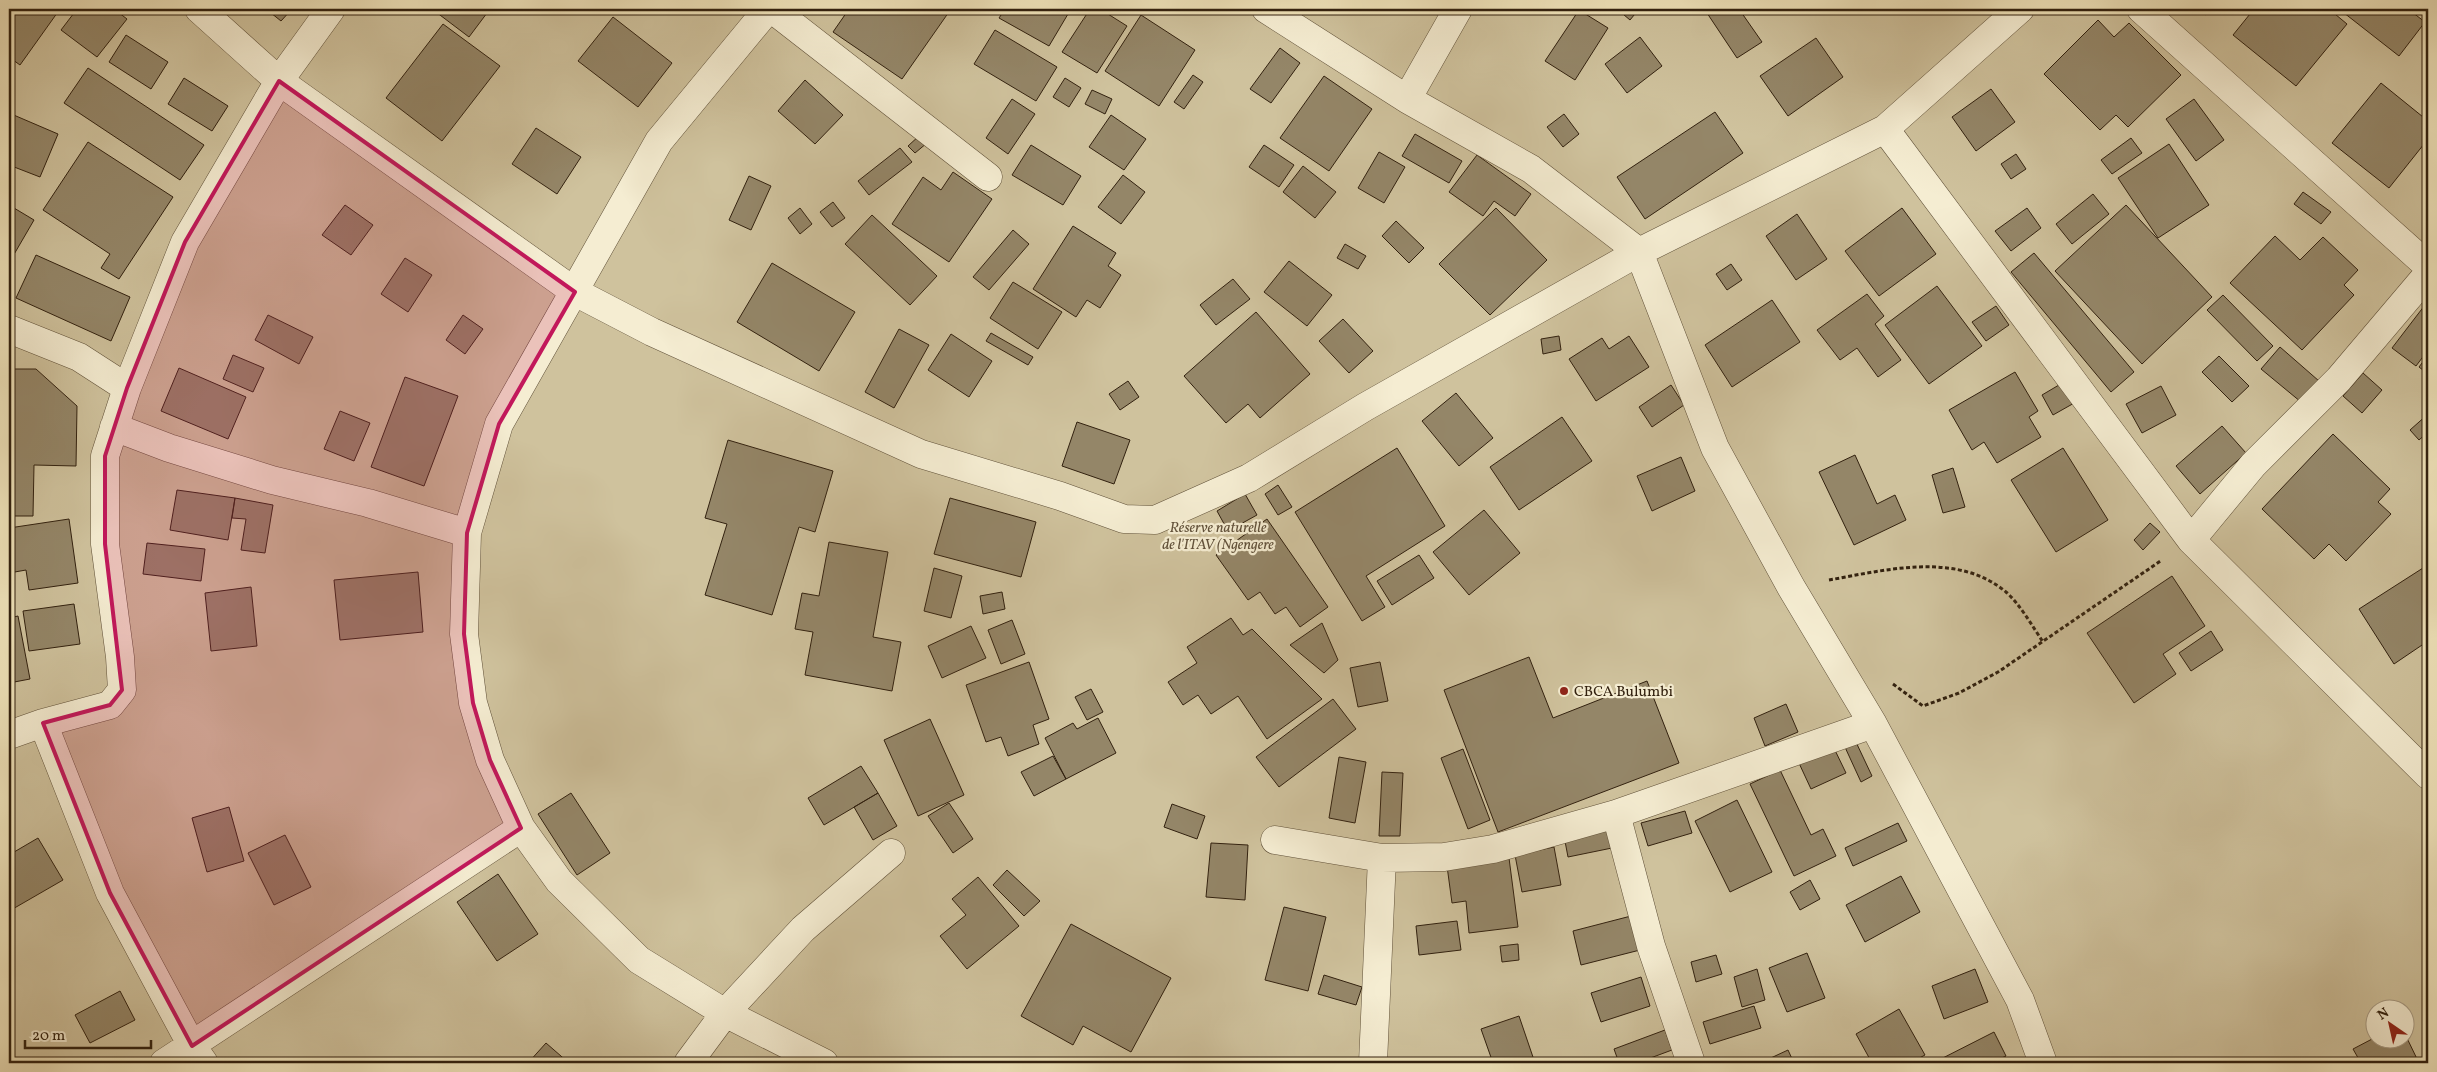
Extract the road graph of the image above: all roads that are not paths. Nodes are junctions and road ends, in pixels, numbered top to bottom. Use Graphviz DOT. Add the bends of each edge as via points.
graph roads {
  1 [pos="199,9"];
  2 [pos="331,9"];
  3 [pos="768,9"];
  4 [pos="772,9"];
  5 [pos="1266,9"];
  6 [pos="1458,9"];
  7 [pos="2020,9"];
  8 [pos="2141,9"];
  9 [pos="279,80"];
  10 [pos="1407,99"];
  11 [pos="1885,128"];
  12 [pos="988,177"];
  13 [pos="1639,252"];
  14 [pos="2428,266"];
  15 [pos="2428,274"];
  16 [pos="575,292"];
  17 [pos="9,329"];
  18 [pos="127,388"];
  19 [pos="114,427"];
  20 [pos="467,533"];
  21 [pos="2191,540"];
  22 [pos="43,723"];
  23 [pos="1873,724"];
  24 [pos="9,736"];
  25 [pos="2428,775"];
  26 [pos="1616,814"];
  27 [pos="521,828"];
  28 [pos="1275,840"];
  29 [pos="891,853"];
  30 [pos="1382,858"];
  31 [pos="725,1013"];
  32 [pos="198,1055"];
  33 [pos="164,1063"];
  34 [pos="688,1063"];
  35 [pos="824,1063"];
  36 [pos="1373,1063"];
  37 [pos="1691,1063"];
  38 [pos="2043,1063"];
  1 -- 9 [label="street"];
  2 -- 9 [label="street"];
  3 -- 16 [label="street" via="659,142"];
  4 -- 12 [label="street"];
  5 -- 10 [label="street"];
  6 -- 10 [label="street"];
  7 -- 11 [label="street"];
  8 -- 14 [label="street"];
  9 -- 16 [label="street"];
  9 -- 18 [label="street" via="185,242"];
  10 -- 13 [label="street" via="1531,169"];
  11 -- 13 [label="street"];
  11 -- 21 [label="street"];
  13 -- 16 [label="street" via="1365,407 1249,478 1155,520 1124,519 921,454 652,332"];
  13 -- 23 [label="street" via="1715,448 1791,587"];
  15 -- 21 [label="street" via="2339,379 2253,465"];
  16 -- 20 [label="street" via="499,424"];
  17 -- 18 [label="street" via="79,357"];
  18 -- 19 [label="street"];
  19 -- 20 [label="street" via="272,480 368,503"];
  19 -- 22 [label="street" via="105,456 105,544 122,690 110,704"];
  20 -- 27 [label="street" via="464,634 473,703 490,760"];
  21 -- 25 [label="street"];
  22 -- 24 [label="street"];
  22 -- 32 [label="street" via="110,892"];
  23 -- 26 [label="street"];
  23 -- 38 [label="street" via="2020,1000"];
  26 -- 30 [label="street" via="1494,849 1444,857"];
  26 -- 37 [label="street" via="1651,946"];
  27 -- 31 [label="street" via="559,881 639,960"];
  27 -- 32 [label="street"];
  28 -- 30 [label="street"];
  29 -- 31 [label="street" via="803,930"];
  30 -- 36 [label="street"];
  31 -- 34 [label="street"];
  31 -- 35 [label="street"];
  32 -- 33 [label="street"];
}
